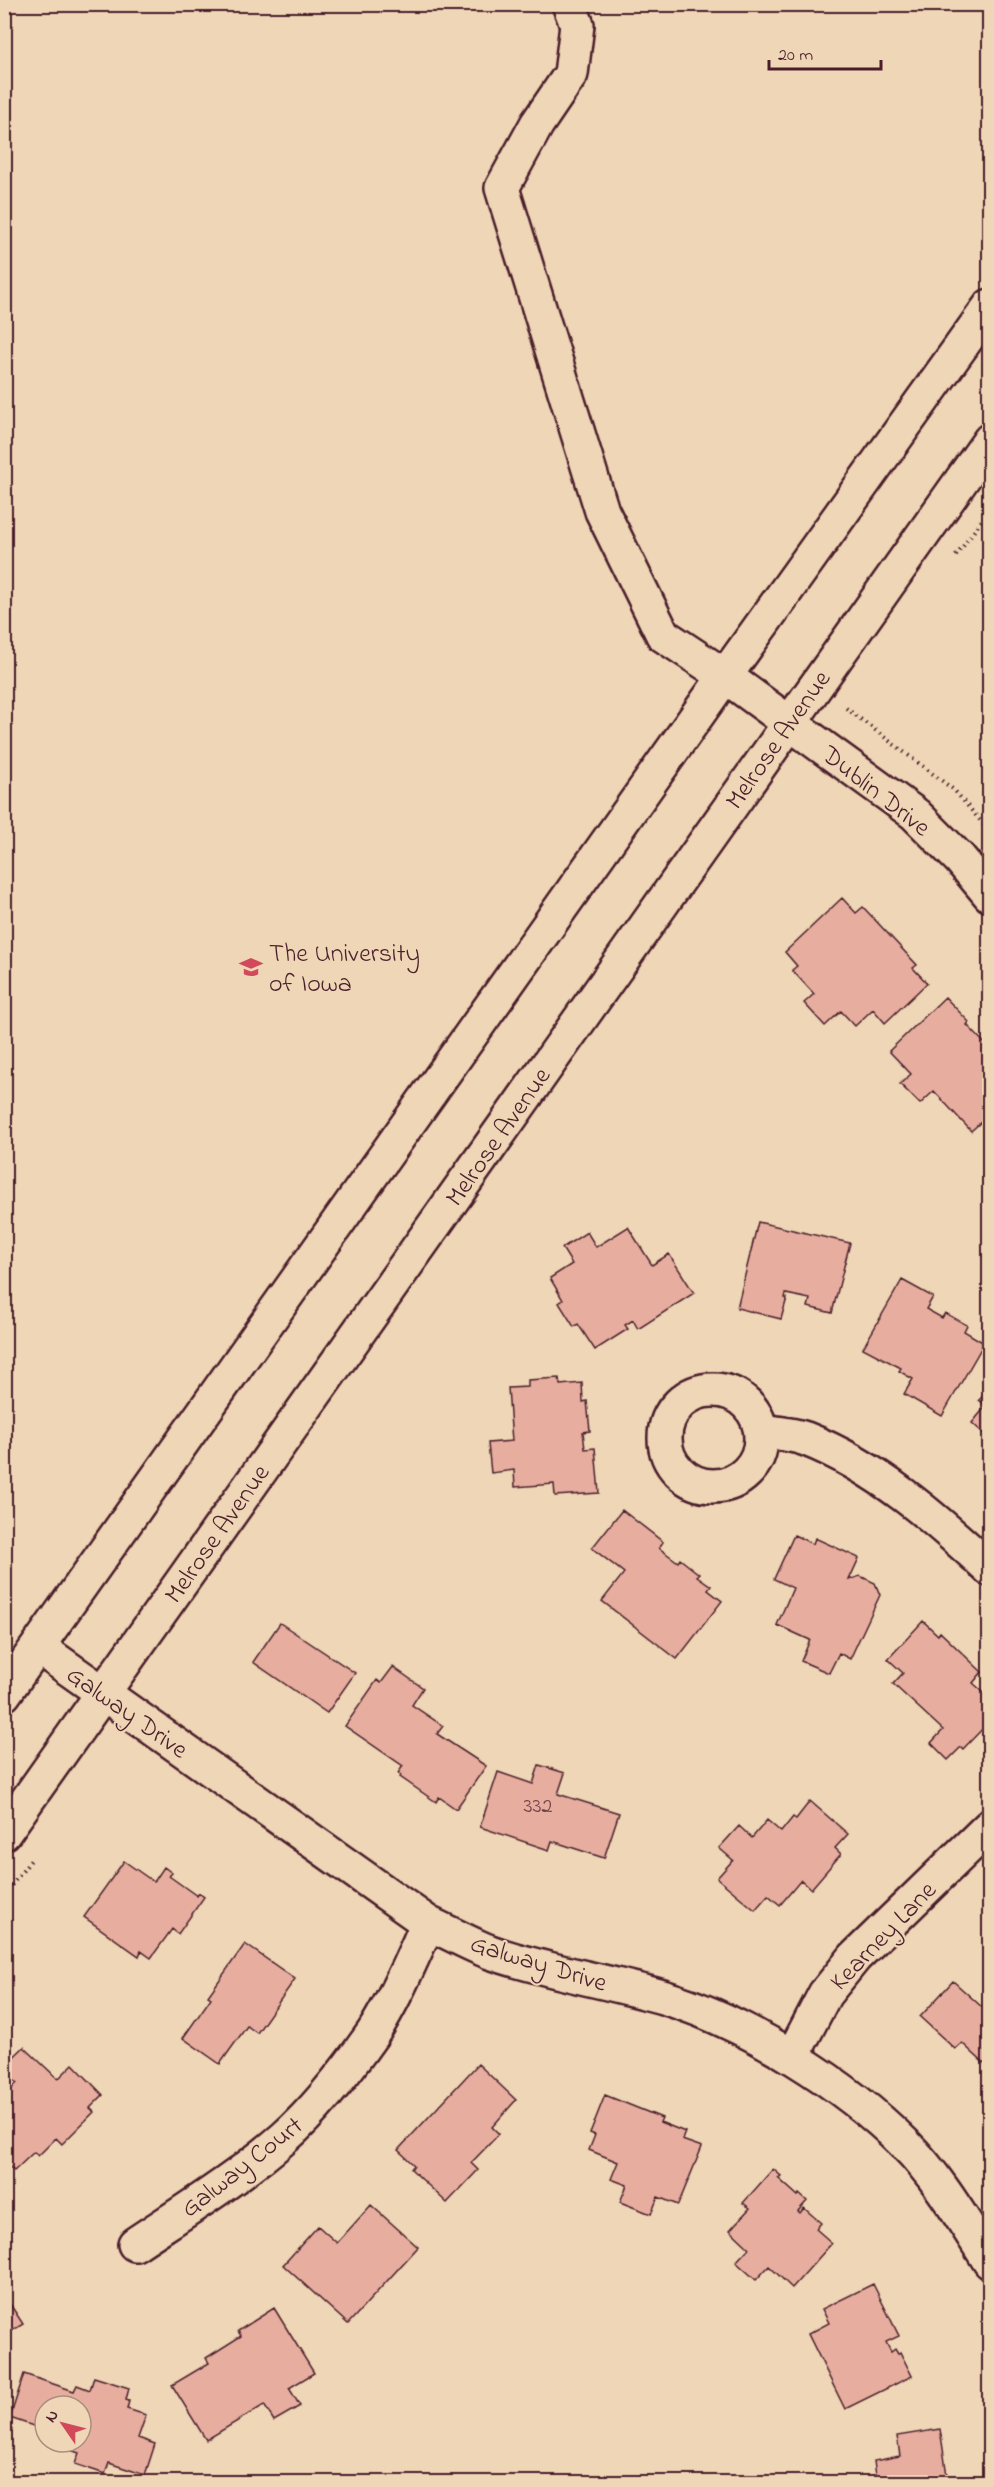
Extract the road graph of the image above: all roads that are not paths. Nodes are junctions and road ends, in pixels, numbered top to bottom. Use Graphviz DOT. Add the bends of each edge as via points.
graph roads {
  1 [pos="569,4"];
  2 [pos="990,306"];
  3 [pos="990,440"];
  4 [pos="725,676"];
  5 [pos="789,722"];
  6 [pos="990,895"];
  7 [pos="761,1431"];
  8 [pos="990,1569"];
  9 [pos="38,1647"];
  10 [pos="4,1694"];
  11 [pos="103,1694"];
  12 [pos="990,1826"];
  13 [pos="4,1833"];
  14 [pos="428,1923"];
  15 [pos="792,2057"];
  16 [pos="135,2244"];
  17 [pos="990,2262"];
  1 -- 4 [label="main road, Dublin Drive" via="577,25 571,74 537,124 502,188 602,511 663,635"];
  2 -- 4 [label="main road"];
  3 -- 5 [label="main road, Melrose Avenue"];
  4 -- 5 [label="main road, Dublin Drive"];
  4 -- 9 [label="main road"];
  5 -- 6 [label="main road, Dublin Drive" via="915,814"];
  5 -- 11 [label="main road, Melrose Avenue"];
  7 -- 8 [label="main road" via="804,1438 856,1462 933,1516"];
  9 -- 10 [label="main road"];
  9 -- 11 [label="main road, Galway Drive"];
  11 -- 13 [label="main road, Melrose Avenue"];
  11 -- 14 [label="main road, Galway Drive"];
  12 -- 15 [label="main road, Kearney Lane" via="855,1957 825,1994"];
  14 -- 15 [label="main road, Galway Drive" via="489,1951 667,1999 735,2025"];
  14 -- 16 [label="main road, Galway Court" via="374,2032 332,2088 286,2137 235,2177"];
  15 -- 17 [label="main road, Galway Drive" via="906,2144 953,2203"];
}
